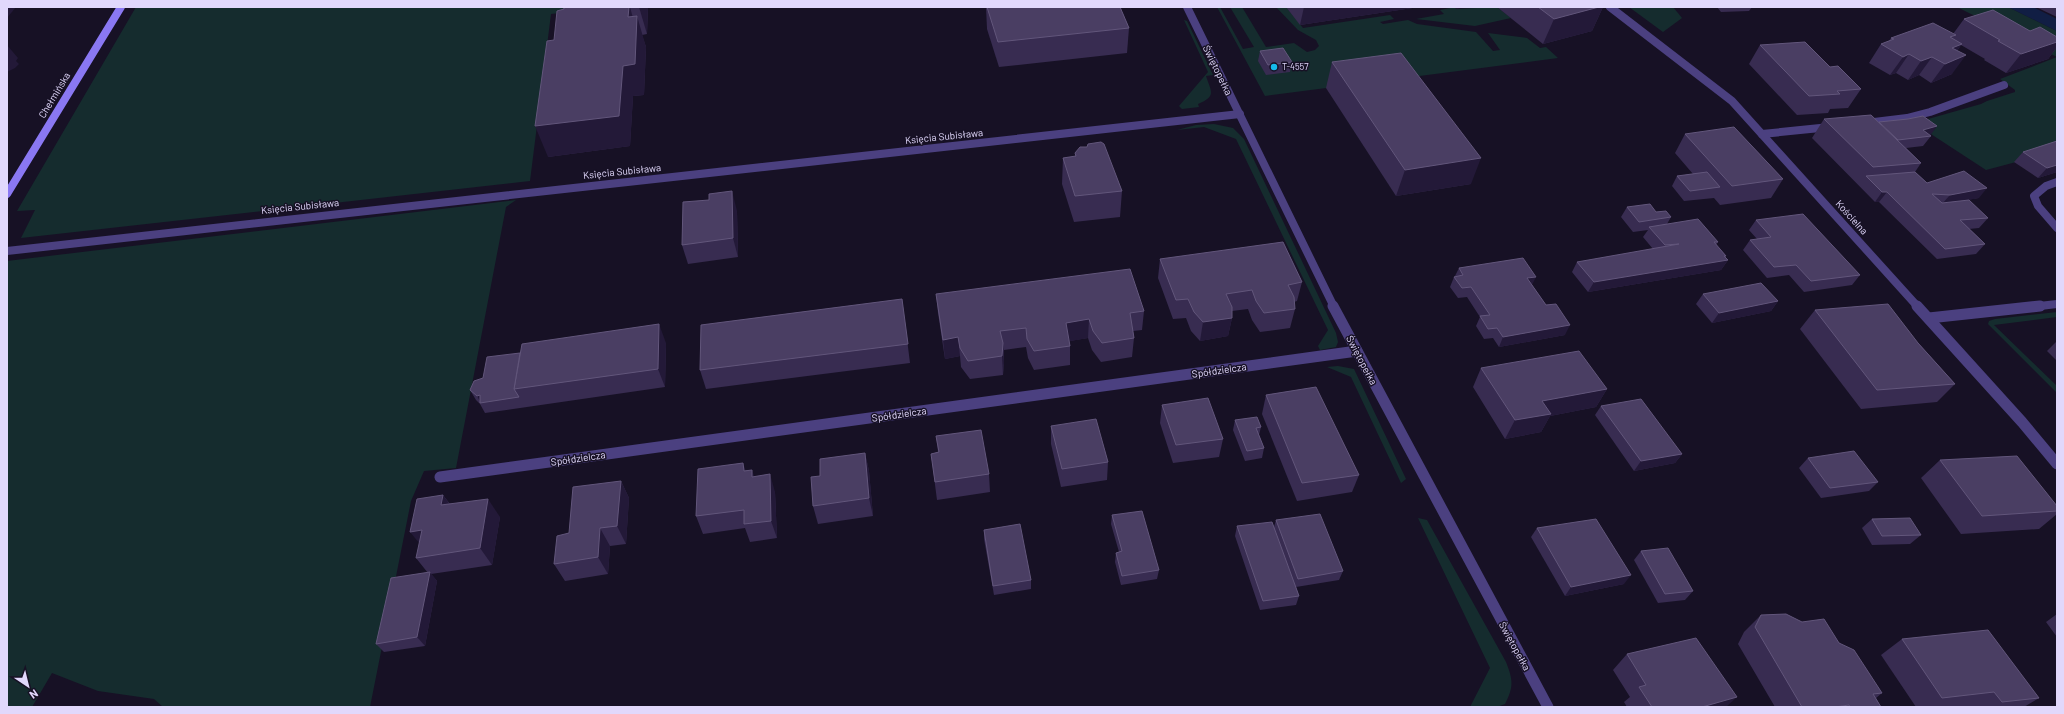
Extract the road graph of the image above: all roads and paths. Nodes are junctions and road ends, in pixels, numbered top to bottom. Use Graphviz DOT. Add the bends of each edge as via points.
graph roads {
  1 [pos="121,7"];
  2 [pos="1187,7"];
  3 [pos="1610,7"];
  4 [pos="2004,85"];
  5 [pos="1240,114"];
  6 [pos="1861,124"];
  7 [pos="1838,126"];
  8 [pos="1762,134"];
  9 [pos="2057,182"];
  10 [pos="7,194"];
  11 [pos="2057,228"];
  12 [pos="7,251"];
  13 [pos="2057,304"];
  14 [pos="1929,318"];
  15 [pos="1357,351"];
  16 [pos="2057,464"];
  17 [pos="440,477"];
  18 [pos="1548,707"];
  1 -- 10 [label="street, Chełmińska"];
  2 -- 5 [label="street, Świętopełka"];
  3 -- 8 [label="street, Kościelna" via="1732,101"];
  4 -- 6 [label="street" via="1930,112"];
  5 -- 12 [label="street, Księcia Subisława"];
  5 -- 15 [label="street, Świętopełka"];
  7 -- 8 [label="street"];
  8 -- 14 [label="street, Kościelna"];
  9 -- 11 [label="street" via="2046,186 2034,196 2038,206"];
  13 -- 14 [label="street"];
  14 -- 16 [label="street, Kościelna"];
  15 -- 17 [label="street, Spółdzielcza"];
  15 -- 18 [label="street, Świętopełka"];
}
